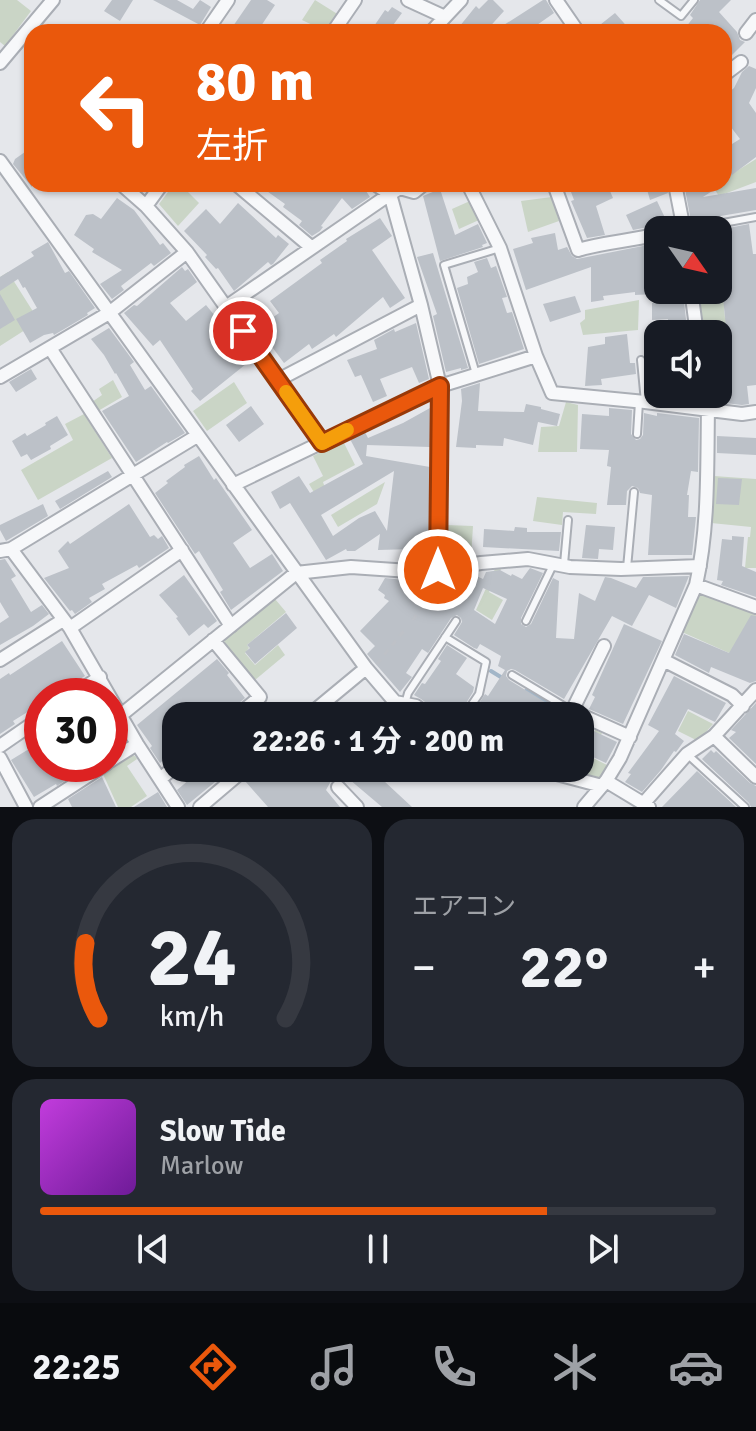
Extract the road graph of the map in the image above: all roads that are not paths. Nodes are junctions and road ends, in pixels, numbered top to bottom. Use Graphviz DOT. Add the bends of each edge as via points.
graph roads {
  1 [pos="53,0"];
  2 [pos="227,0"];
  3 [pos="355,0"];
  4 [pos="408,0"];
  5 [pos="461,0"];
  6 [pos="556,0"];
  7 [pos="659,0"];
  8 [pos="694,0"];
  9 [pos="445,17"];
  10 [pos="756,20"];
  11 [pos="33,24"];
  12 [pos="211,24"];
  13 [pos="338,24"];
  14 [pos="438,24"];
  15 [pos="572,24"];
  16 [pos="746,33"];
  17 [pos="24,34"];
  18 [pos="741,62"];
  19 [pos="0,63"];
  20 [pos="732,69"];
  21 [pos="0,161"];
  22 [pos="130,192"];
  23 [pos="156,192"];
  24 [pos="246,192"];
  25 [pos="387,192"];
  26 [pos="393,192"];
  27 [pos="472,192"];
  28 [pos="557,192"];
  29 [pos="676,192"];
  30 [pos="390,194"];
  31 [pos="146,206"];
  32 [pos="679,216"];
  33 [pos="756,217"];
  34 [pos="732,221"];
  35 [pos="644,238"];
  36 [pos="311,247"];
  37 [pos="500,248"];
  38 [pos="187,252"];
  39 [pos="421,305"];
  40 [pos="226,307"];
  41 [pos="109,313"];
  42 [pos="50,348"];
  43 [pos="536,356"];
  44 [pos="641,360"];
  45 [pos="476,375"];
  46 [pos="0,377"];
  47 [pos="278,380"];
  48 [pos="440,386"];
  49 [pos="642,402"];
  50 [pos="708,408"];
  51 [pos="756,412"];
  52 [pos="637,434"];
  53 [pos="197,436"];
  54 [pos="322,443"];
  55 [pos="134,476"];
  56 [pos="233,485"];
  57 [pos="634,492"];
  58 [pos="568,520"];
  59 [pos="6,550"];
  60 [pos="182,550"];
  61 [pos="558,566"];
  62 [pos="700,566"];
  63 [pos="627,568"];
  64 [pos="440,570"];
  65 [pos="296,573"];
  66 [pos="696,585"];
  67 [pos="756,607"];
  68 [pos="456,621"];
  69 [pos="526,621"];
  70 [pos="66,624"];
  71 [pos="231,626"];
  72 [pos="445,637"];
  73 [pos="213,640"];
  74 [pos="604,646"];
  75 [pos="0,660"];
  76 [pos="663,660"];
  77 [pos="368,670"];
  78 [pos="512,675"];
  79 [pos="100,677"];
  80 [pos="756,690"];
  81 [pos="254,702"];
  82 [pos="326,702"];
  83 [pos="395,702"];
  84 [pos="406,702"];
  85 [pos="474,702"];
  86 [pos="557,702"];
  87 [pos="576,702"];
  88 [pos="743,706"];
  89 [pos="128,709"];
  90 [pos="594,721"];
  91 [pos="128,728"];
  92 [pos="24,729"];
  93 [pos="714,736"];
  94 [pos="630,737"];
  95 [pos="137,744"];
  96 [pos="0,746"];
  97 [pos="128,750"];
  98 [pos="687,754"];
  99 [pos="0,758"];
  100 [pos="756,777"];
  101 [pos="160,779"];
  102 [pos="594,781"];
  103 [pos="79,782"];
  104 [pos="229,782"];
  105 [pos="604,784"];
  106 [pos="338,787"];
  107 [pos="349,804"];
  108 [pos="646,806"];
  109 [pos="26,807"];
  110 [pos="40,807"];
  111 [pos="178,807"];
  112 [pos="200,807"];
  113 [pos="584,807"];
  114 [pos="745,807"];
  1 -- 11 [label="street"];
  2 -- 12 [label="street"];
  3 -- 13 [label="street"];
  4 -- 9 [label="street"];
  5 -- 9 [label="street"];
  6 -- 15 [label="street"];
  7 -- 8 [label="lane" via="681,16"];
  9 -- 14 [label="street"];
  10 -- 16 [label="street"];
  17 -- 19 [label="street"];
  18 -- 20 [label="street"];
  21 -- 41 [label="street"];
  22 -- 31 [label="street"];
  23 -- 31 [label="street"];
  24 -- 36 [label="street"];
  25 -- 30 [label="street"];
  26 -- 30 [label="street"];
  27 -- 37 [label="street"];
  28 -- 35 [label="street" via="578,250"];
  29 -- 32 [label="street"];
  30 -- 36 [label="street"];
  30 -- 39 [label="street"];
  31 -- 38 [label="street"];
  33 -- 34 [label="lane"];
  36 -- 40 [label="street"];
  37 -- 43 [label="street"];
  37 -- 45 [label="lane" via="444,265"];
  38 -- 40 [label="street"];
  38 -- 41 [label="street"];
  39 -- 47 [label="street"];
  39 -- 48 [label="street"];
  40 -- 47 [label="street"];
  41 -- 42 [label="street"];
  41 -- 53 [label="street"];
  42 -- 46 [label="street"];
  42 -- 55 [label="street"];
  43 -- 45 [label="street"];
  43 -- 49 [label="street" via="552,393"];
  44 -- 49 [label="lane"];
  45 -- 48 [label="street"];
  47 -- 54 [label="street"];
  48 -- 54 [label="street"];
  48 -- 64 [label="street"];
  49 -- 52 [label="lane"];
  50 -- 51 [label="street"];
  50 -- 62 [label="street"];
  53 -- 55 [label="street"];
  53 -- 56 [label="street"];
  54 -- 56 [label="street"];
  55 -- 59 [label="street"];
  55 -- 60 [label="street"];
  56 -- 65 [label="street"];
  57 -- 63 [label="lane"];
  58 -- 61 [label="lane"];
  59 -- 70 [label="street"];
  60 -- 70 [label="street"];
  60 -- 71 [label="street"];
  61 -- 63 [label="street"];
  61 -- 64 [label="street" via="528,559"];
  61 -- 69 [label="lane"];
  62 -- 63 [label="street"];
  62 -- 66 [label="street"];
  64 -- 65 [label="street" via="351,567"];
  65 -- 71 [label="street"];
  65 -- 77 [label="street"];
  66 -- 67 [label="street"];
  66 -- 76 [label="street"];
  68 -- 72 [label="lane"];
  70 -- 75 [label="street"];
  70 -- 79 [label="street"];
  71 -- 73 [label="street"];
  72 -- 84 [label="lane"];
  72 -- 85 [label="lane" via="486,662"];
  73 -- 81 [label="street" via="260,697"];
  73 -- 89 [label="street"];
  74 -- 87 [label="street"];
  76 -- 88 [label="street" via="732,695"];
  76 -- 94 [label="street"];
  77 -- 82 [label="street"];
  77 -- 83 [label="street"];
  78 -- 86 [label="lane"];
  80 -- 88 [label="street"];
  88 -- 93 [label="street"];
  90 -- 94 [label="street"];
  91 -- 95 [label="street"];
  92 -- 96 [label="street"];
  93 -- 98 [label="street"];
  93 -- 100 [label="street"];
  94 -- 105 [label="street"];
  95 -- 97 [label="street"];
  95 -- 101 [label="street"];
  98 -- 108 [label="street"];
  98 -- 114 [label="lane"];
  99 -- 109 [label="street"];
  101 -- 111 [label="street"];
  102 -- 105 [label="street"];
  103 -- 110 [label="street"];
  104 -- 112 [label="street"];
  105 -- 108 [label="street"];
  105 -- 113 [label="street"];
  106 -- 107 [label="street"];
}
